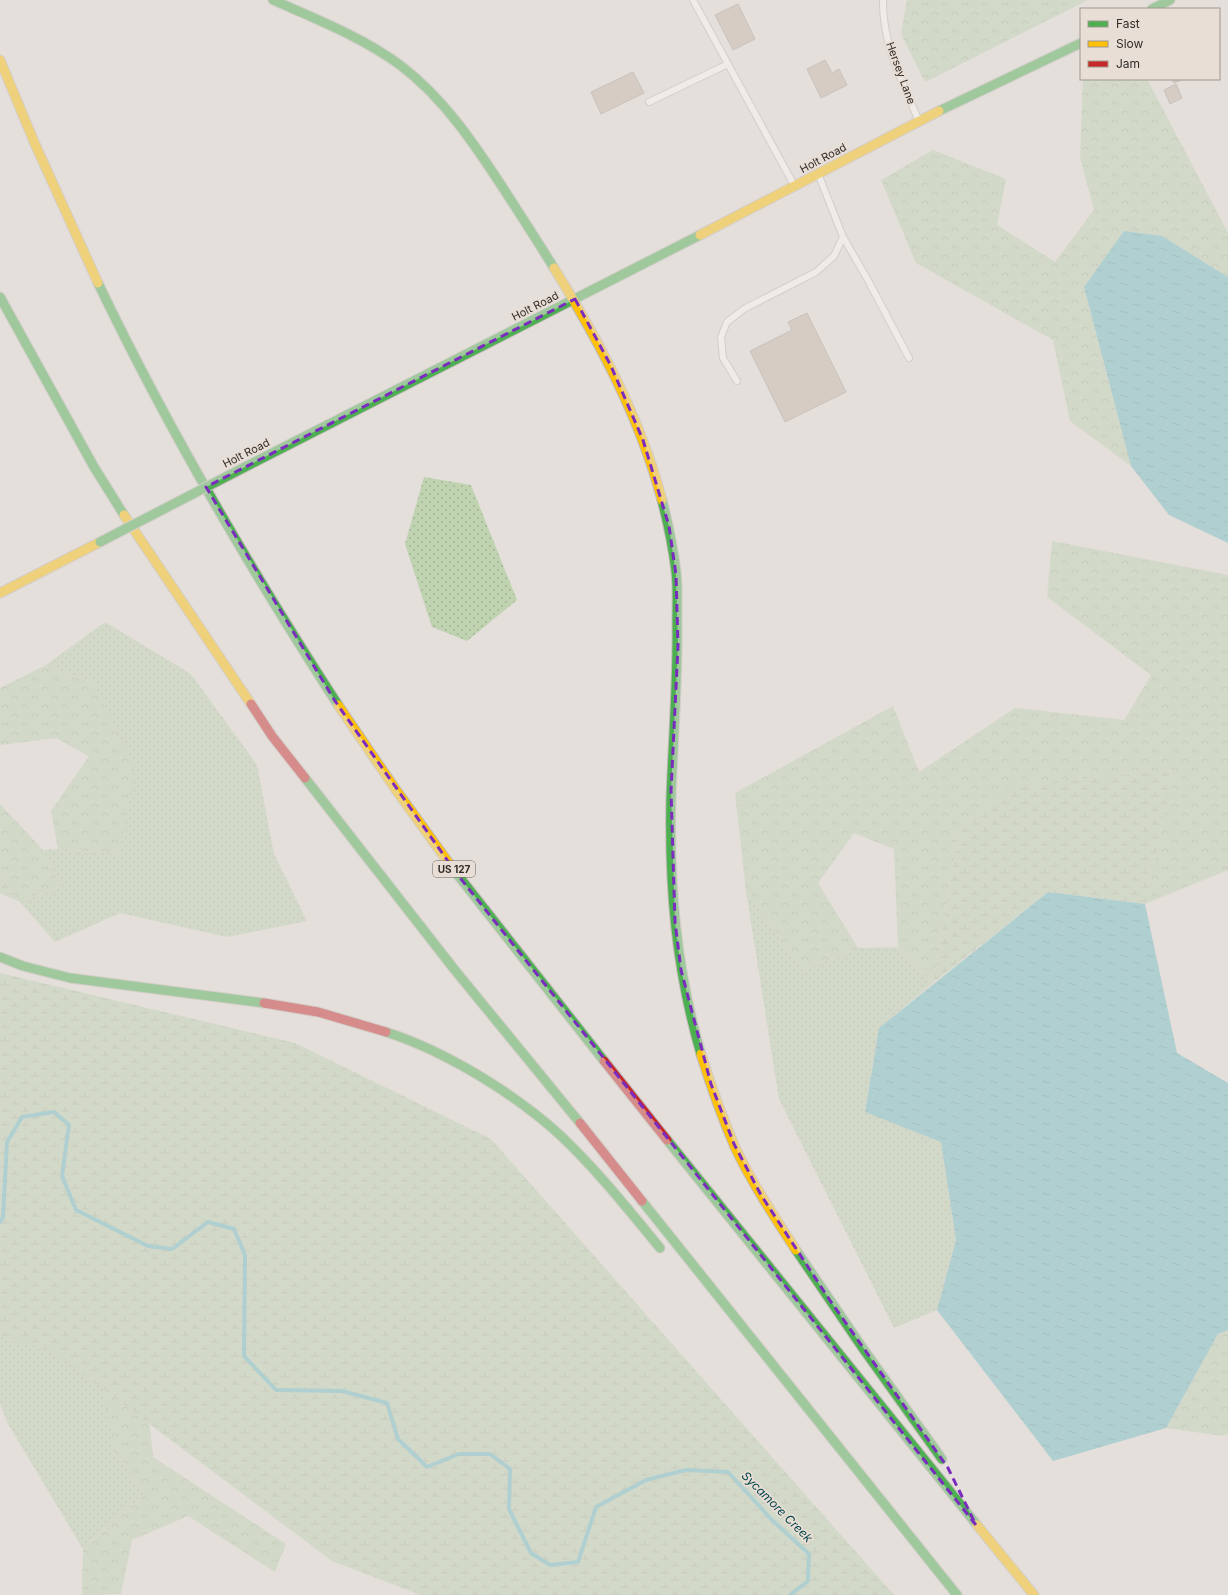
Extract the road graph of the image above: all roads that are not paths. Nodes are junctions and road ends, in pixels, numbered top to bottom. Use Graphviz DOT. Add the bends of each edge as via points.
graph roads {
  1 [pos="273,0"];
  2 [pos="693,0"];
  3 [pos="883,0"];
  4 [pos="1170,0"];
  5 [pos="1154,8"];
  6 [pos="1080,43"];
  7 [pos="0,60"];
  8 [pos="728,64"];
  9 [pos="649,102"];
  10 [pos="919,121"];
  11 [pos="818,174"];
  12 [pos="795,187"];
  13 [pos="844,237"];
  14 [pos="0,297"];
  15 [pos="575,299"];
  16 [pos="909,358"];
  17 [pos="736,381"];
  18 [pos="0,593"];
  19 [pos="0,957"];
  20 [pos="665,1254"];
  21 [pos="736,1332"];
  22 [pos="770,1362"];
  23 [pos="948,1468"];
  24 [pos="955,1482"];
  25 [pos="976,1525"];
  26 [pos="957,1595"];
  27 [pos="1034,1595"];
  1 -- 15 [label="main road" via="333,27 377,51 410,73 440,101 471,138"];
  2 -- 8 [label="lane"];
  3 -- 10 [label="lane, Hersey Lane" via="885,28 891,51"];
  4 -- 5 [label="main road"];
  6 -- 10 [label="main road, Holt Road"];
  7 -- 25 [label="main road, US 127" via="66,214 169,422 266,591 336,701 458,874 694,1174"];
  8 -- 9 [label="lane"];
  8 -- 12 [label="lane"];
  10 -- 11 [label="main road, Holt Road"];
  11 -- 12 [label="main road, Holt Road"];
  11 -- 13 [label="lane"];
  12 -- 15 [label="main road, Holt Road"];
  13 -- 16 [label="lane"];
  13 -- 17 [label="lane" via="834,256 816,272 744,309 727,322 721,337 723,358"];
  14 -- 22 [label="main road" via="94,467 147,551 272,736 394,894"];
  15 -- 18 [label="main road, Holt Road, bridge"];
  15 -- 23 [label="main road" via="611,366 644,440 659,484 669,526 676,575 678,646 671,791 674,922 682,978 711,1084 734,1144 761,1195 829,1300"];
  19 -- 20 [label="main road" via="38,971 71,978 182,991 320,1013 413,1041 477,1076 530,1110 570,1145"];
  21 -- 22 [label="main road"];
  22 -- 26 [label="main road"];
  24 -- 25 [label="main road"];
  25 -- 27 [label="main road, US 127"];
}
